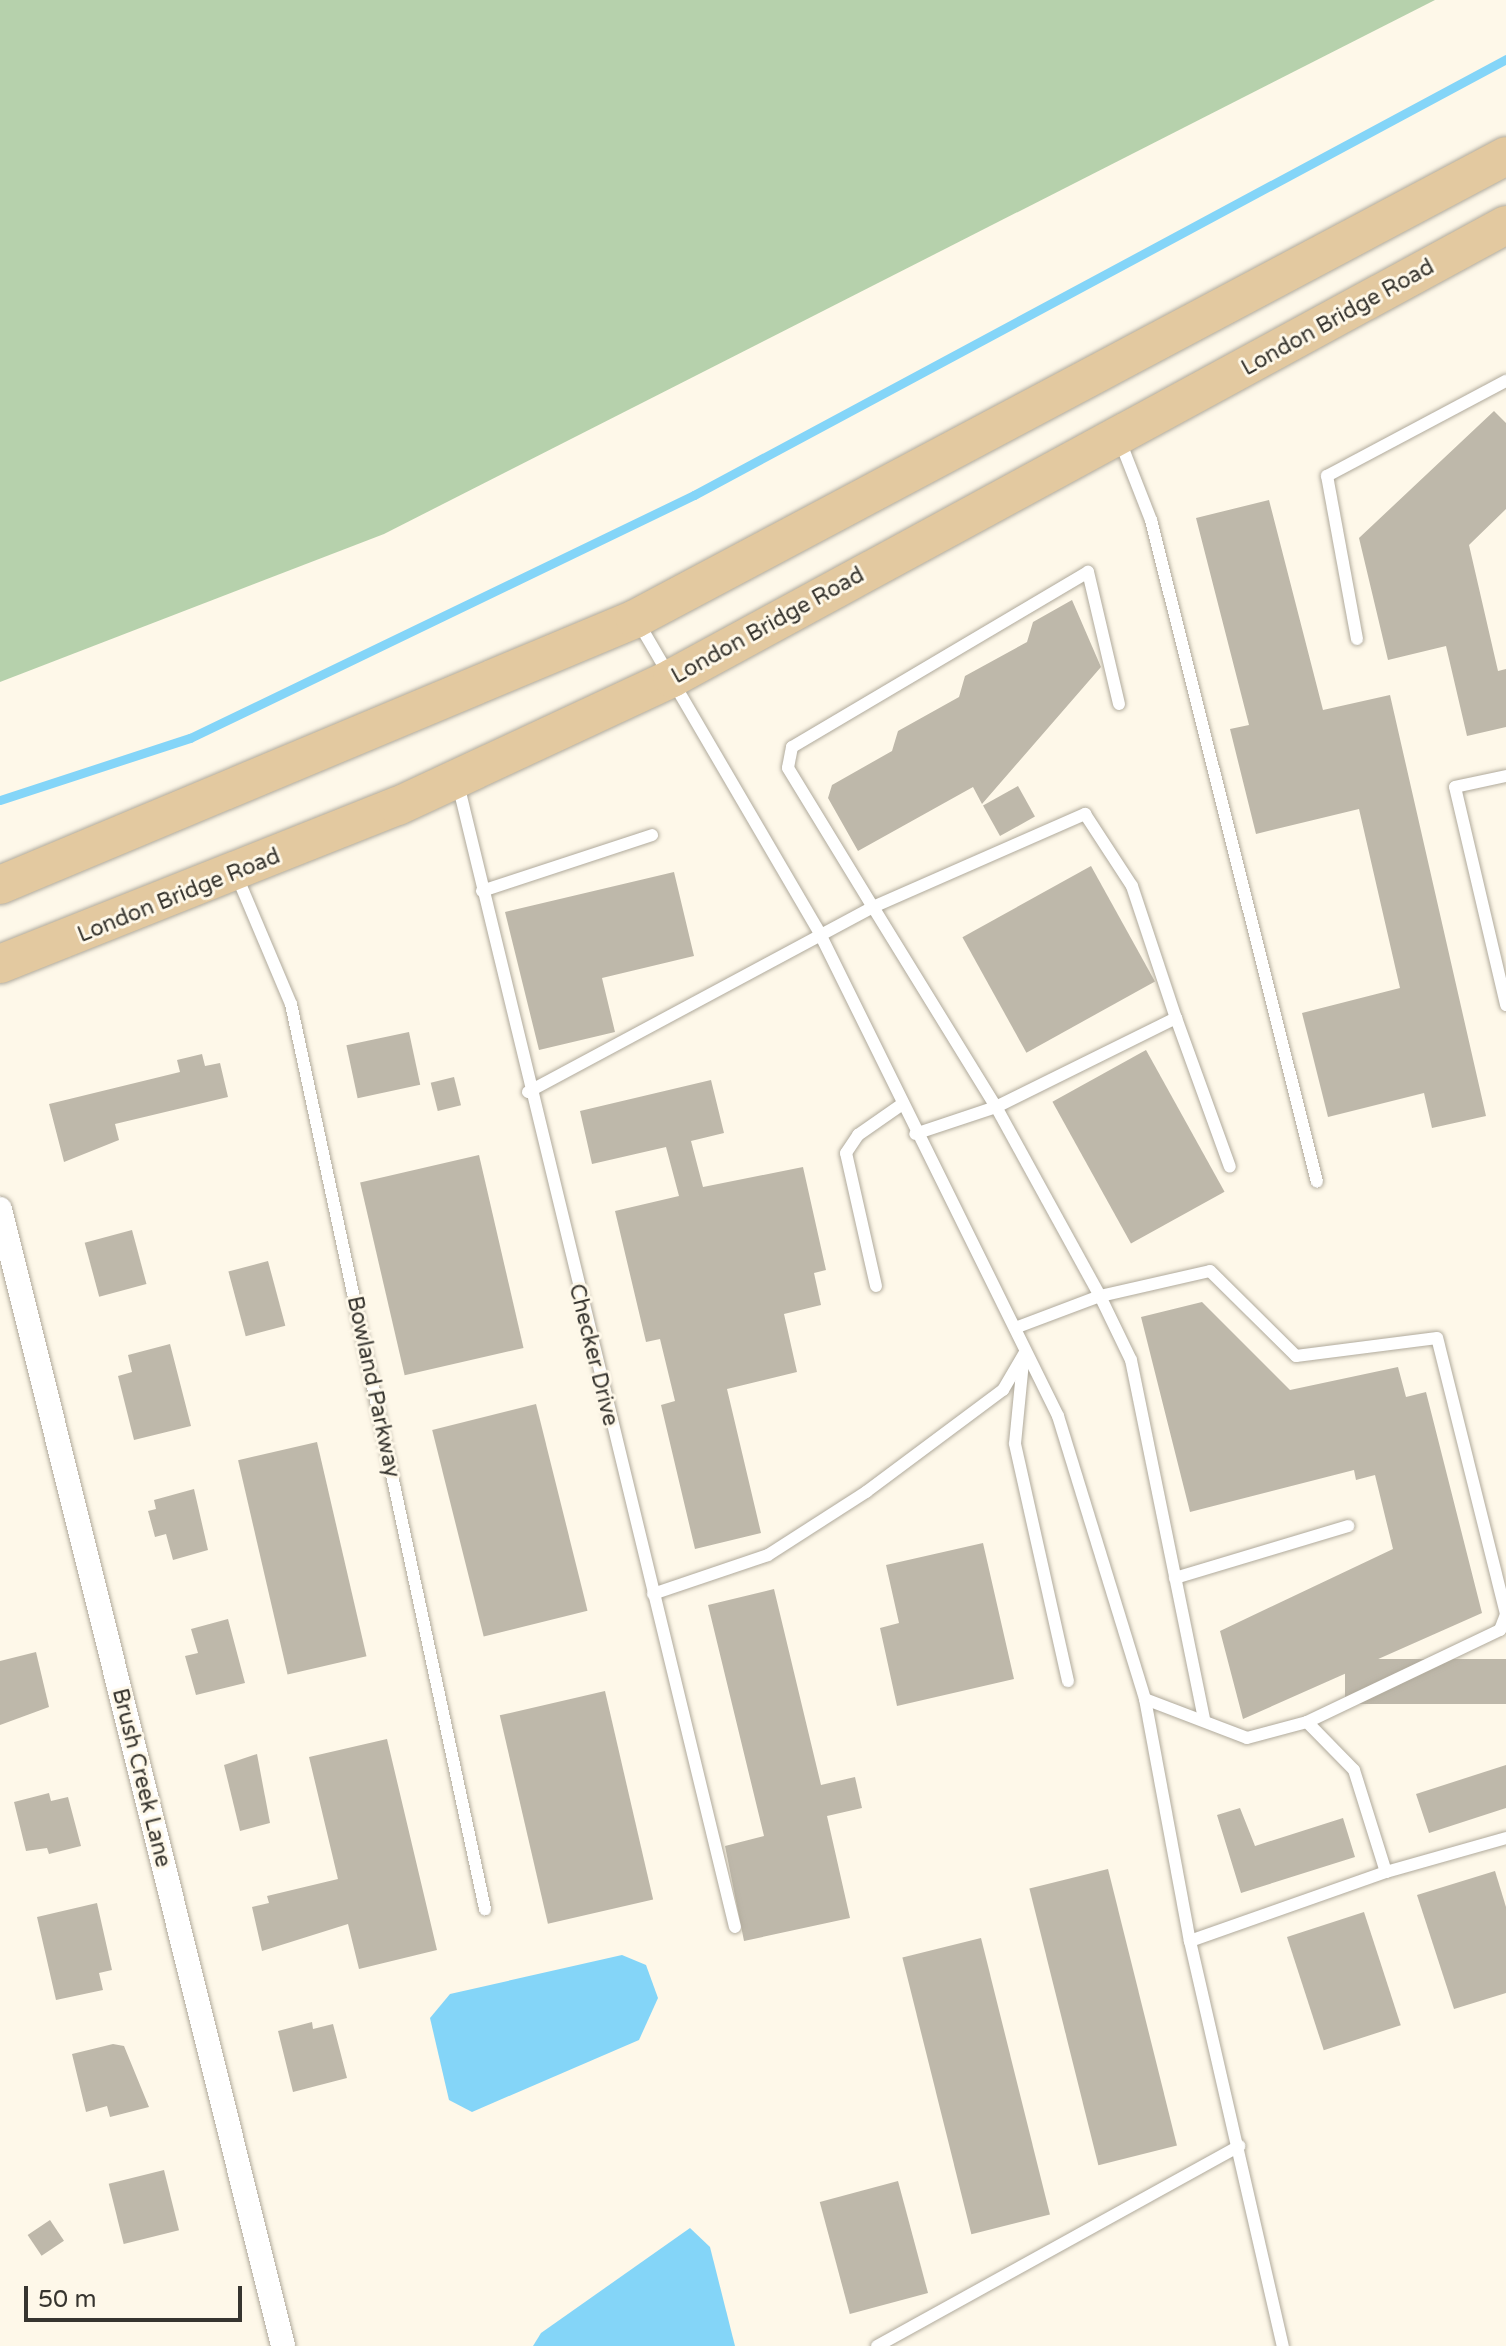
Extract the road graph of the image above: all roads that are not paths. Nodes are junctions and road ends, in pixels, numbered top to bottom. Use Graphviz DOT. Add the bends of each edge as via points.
graph roads {
  1 [pos="1506,156"];
  2 [pos="1506,225"];
  3 [pos="1506,381"];
  4 [pos="1118,435"];
  5 [pos="635,619"];
  6 [pos="1357,639"];
  7 [pos="672,678"];
  8 [pos="1119,704"];
  9 [pos="1506,776"];
  10 [pos="457,781"];
  11 [pos="652,835"];
  12 [pos="236,874"];
  13 [pos="0,885"];
  14 [pos="482,891"];
  15 [pos="873,907"];
  16 [pos="820,934"];
  17 [pos="0,964"];
  18 [pos="1506,1005"];
  19 [pos="1176,1018"];
  20 [pos="528,1092"];
  21 [pos="901,1105"];
  22 [pos="996,1107"];
  23 [pos="915,1134"];
  24 [pos="1230,1167"];
  25 [pos="1317,1182"];
  26 [pos="0,1209"];
  27 [pos="876,1286"];
  28 [pos="1100,1296"];
  29 [pos="1015,1328"];
  30 [pos="1024,1354"];
  31 [pos="1348,1526"];
  32 [pos="1175,1578"];
  33 [pos="653,1594"];
  34 [pos="1068,1681"];
  35 [pos="1145,1699"];
  36 [pos="1204,1719"];
  37 [pos="1307,1722"];
  38 [pos="1506,1838"];
  39 [pos="1386,1872"];
  40 [pos="485,1909"];
  41 [pos="735,1927"];
  42 [pos="1190,1941"];
  43 [pos="1240,2146"];
  44 [pos="283,2346"];
  45 [pos="877,2346"];
  46 [pos="1283,2346"];
  1 -- 5 [label="main road"];
  2 -- 4 [label="main road, London Bridge Road"];
  3 -- 6 [label="lane" via="1327,476"];
  4 -- 7 [label="main road, London Bridge Road"];
  4 -- 25 [label="lane" via="1151,520"];
  5 -- 7 [label="lane"];
  5 -- 13 [label="main road"];
  7 -- 10 [label="main road, London Bridge Road"];
  7 -- 16 [label="lane"];
  8 -- 15 [label="lane" via="1088,572 792,747 788,768"];
  9 -- 18 [label="lane" via="1455,787"];
  10 -- 12 [label="main road, London Bridge Road"];
  10 -- 14 [label="lane, Checker Drive"];
  11 -- 14 [label="lane"];
  12 -- 17 [label="main road, London Bridge Road"];
  12 -- 40 [label="lane, Bowland Parkway" via="291,1004"];
  14 -- 20 [label="lane, Checker Drive"];
  15 -- 16 [label="lane"];
  15 -- 19 [label="lane" via="1085,814 1132,886"];
  15 -- 22 [label="lane"];
  16 -- 20 [label="lane"];
  16 -- 21 [label="lane"];
  19 -- 22 [label="lane"];
  19 -- 24 [label="lane"];
  20 -- 33 [label="lane, Checker Drive"];
  21 -- 23 [label="lane"];
  21 -- 27 [label="lane" via="858,1135 846,1153"];
  22 -- 23 [label="lane"];
  22 -- 28 [label="lane"];
  23 -- 29 [label="lane"];
  26 -- 44 [label="street, Brush Creek Lane"];
  28 -- 29 [label="lane"];
  28 -- 32 [label="lane" via="1131,1360"];
  28 -- 37 [label="lane" via="1210,1271 1296,1356 1437,1338 1506,1614 1500,1630"];
  29 -- 30 [label="lane"];
  30 -- 33 [label="lane" via="1003,1390 854,1500 768,1555"];
  30 -- 34 [label="lane" via="1015,1444"];
  30 -- 35 [label="lane" via="1058,1416"];
  31 -- 32 [label="lane"];
  32 -- 36 [label="lane"];
  33 -- 41 [label="lane, Checker Drive"];
  35 -- 36 [label="lane"];
  35 -- 42 [label="lane"];
  36 -- 37 [label="lane" via="1247,1738"];
  37 -- 39 [label="lane" via="1354,1770"];
  38 -- 39 [label="lane"];
  39 -- 42 [label="lane"];
  42 -- 43 [label="lane"];
  43 -- 45 [label="lane"];
  43 -- 46 [label="lane"];
}
